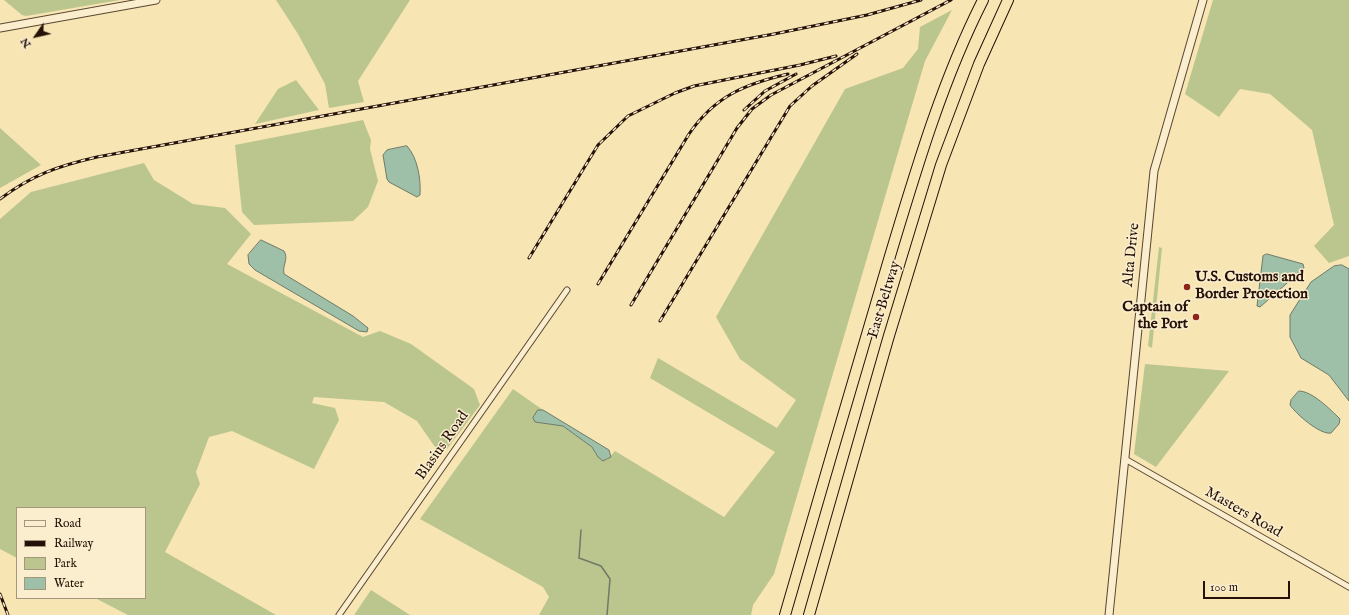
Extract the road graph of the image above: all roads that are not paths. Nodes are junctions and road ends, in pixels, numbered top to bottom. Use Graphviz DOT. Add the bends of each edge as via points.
graph roads {
  1 [pos="156,0"];
  2 [pos="1008,0"];
  3 [pos="1203,0"];
  4 [pos="980,4"];
  5 [pos="0,28"];
  6 [pos="567,290"];
  7 [pos="1125,459"];
  8 [pos="1349,587"];
  9 [pos="339,615"];
  10 [pos="785,615"];
  11 [pos="809,615"];
  12 [pos="1109,615"];
  1 -- 5 [label="street"];
  2 -- 11 [label="highway, East Beltway" via="979,64 941,165"];
  3 -- 7 [label="street, Alta Drive" via="1154,171"];
  4 -- 10 [label="highway, East Beltway" via="948,80 914,179 847,396"];
  6 -- 9 [label="street, Blasius Road"];
  7 -- 8 [label="street, Masters Road"];
  7 -- 12 [label="street, Alta Drive"];
}
